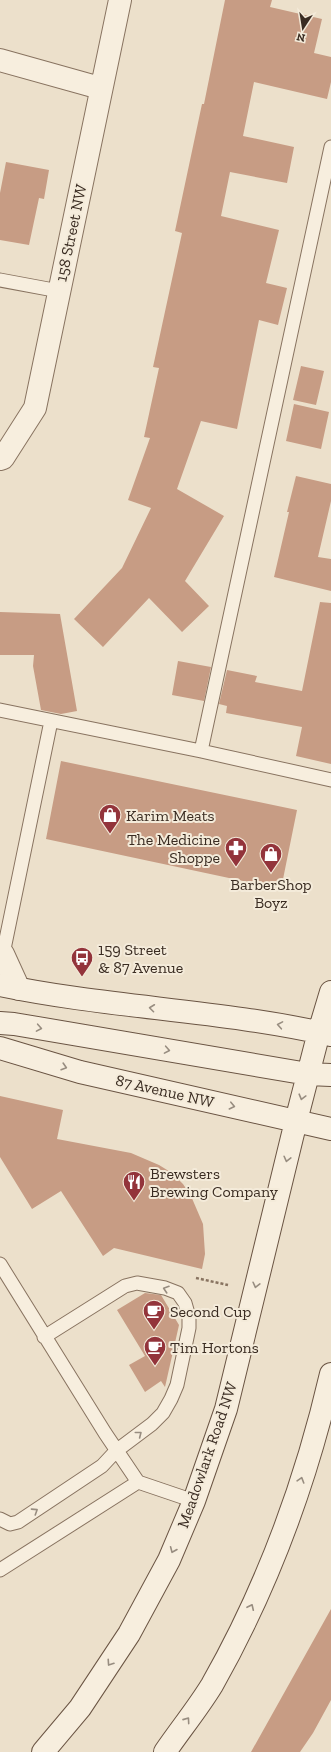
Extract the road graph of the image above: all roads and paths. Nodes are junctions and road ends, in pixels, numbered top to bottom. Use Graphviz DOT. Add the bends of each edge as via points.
graph roads {
  1 [pos="120,0"];
  2 [pos="0,60"];
  3 [pos="100,88"];
  4 [pos="331,147"];
  5 [pos="0,280"];
  6 [pos="59,291"];
  7 [pos="2,458"];
  8 [pos="0,710"];
  9 [pos="51,721"];
  10 [pos="201,751"];
  11 [pos="331,780"];
  12 [pos="2,952"];
  13 [pos="10,987"];
  14 [pos="331,992"];
  15 [pos="0,1024"];
  16 [pos="325,1034"];
  17 [pos="0,1048"];
  18 [pos="308,1074"];
  19 [pos="331,1076"];
  20 [pos="296,1121"];
  21 [pos="331,1129"];
  22 [pos="0,1264"];
  23 [pos="44,1337"];
  24 [pos="331,1374"];
  25 [pos="116,1451"];
  26 [pos="138,1482"];
  27 [pos="194,1501"];
  28 [pos="0,1519"];
  29 [pos="0,1570"];
  30 [pos="43,1752"];
  31 [pos="165,1752"];
  1 -- 3 [label="main road, 158 Street NW"];
  2 -- 3 [label="main road"];
  3 -- 6 [label="main road, 158 Street NW"];
  4 -- 10 [label="lane"];
  5 -- 6 [label="lane"];
  6 -- 7 [label="main road, 158 Street NW" via="35,408"];
  8 -- 9 [label="lane"];
  9 -- 10 [label="lane"];
  9 -- 12 [label="lane"];
  10 -- 11 [label="lane"];
  12 -- 13 [label="main road"];
  16 -- 13 [label="main road, one-way" via="242,1018 75,998"];
  14 -- 16 [label="main road, Meadowlark Road NW"];
  15 -- 18 [label="main road, one-way" via="14,1024"];
  16 -- 18 [label="main road, Meadowlark Road NW"];
  17 -- 20 [label="main road, 87 Avenue NW, one-way" via="80,1072"];
  18 -- 19 [label="main road"];
  18 -- 20 [label="main road, Meadowlark Road NW, one-way"];
  20 -- 21 [label="main road, 87 Avenue NW"];
  20 -- 27 [label="main road, Meadowlark Road NW, one-way" via="226,1409"];
  22 -- 23 [label="lane"];
  23 -- 25 [label="lane"];
  25 -- 23 [label="lane, one-way" via="152,1424 172,1400 189,1328 185,1303 178,1293 137,1283 125,1286"];
  31 -- 24 [label="main road, one-way" via="211,1686 251,1609 290,1518"];
  25 -- 26 [label="lane"];
  28 -- 25 [label="lane, one-way" via="10,1524 18,1522 102,1466"];
  26 -- 27 [label="lane"];
  26 -- 29 [label="lane"];
  27 -- 30 [label="main road, Meadowlark Road NW, one-way" via="169,1560 129,1634 80,1708"];
}
